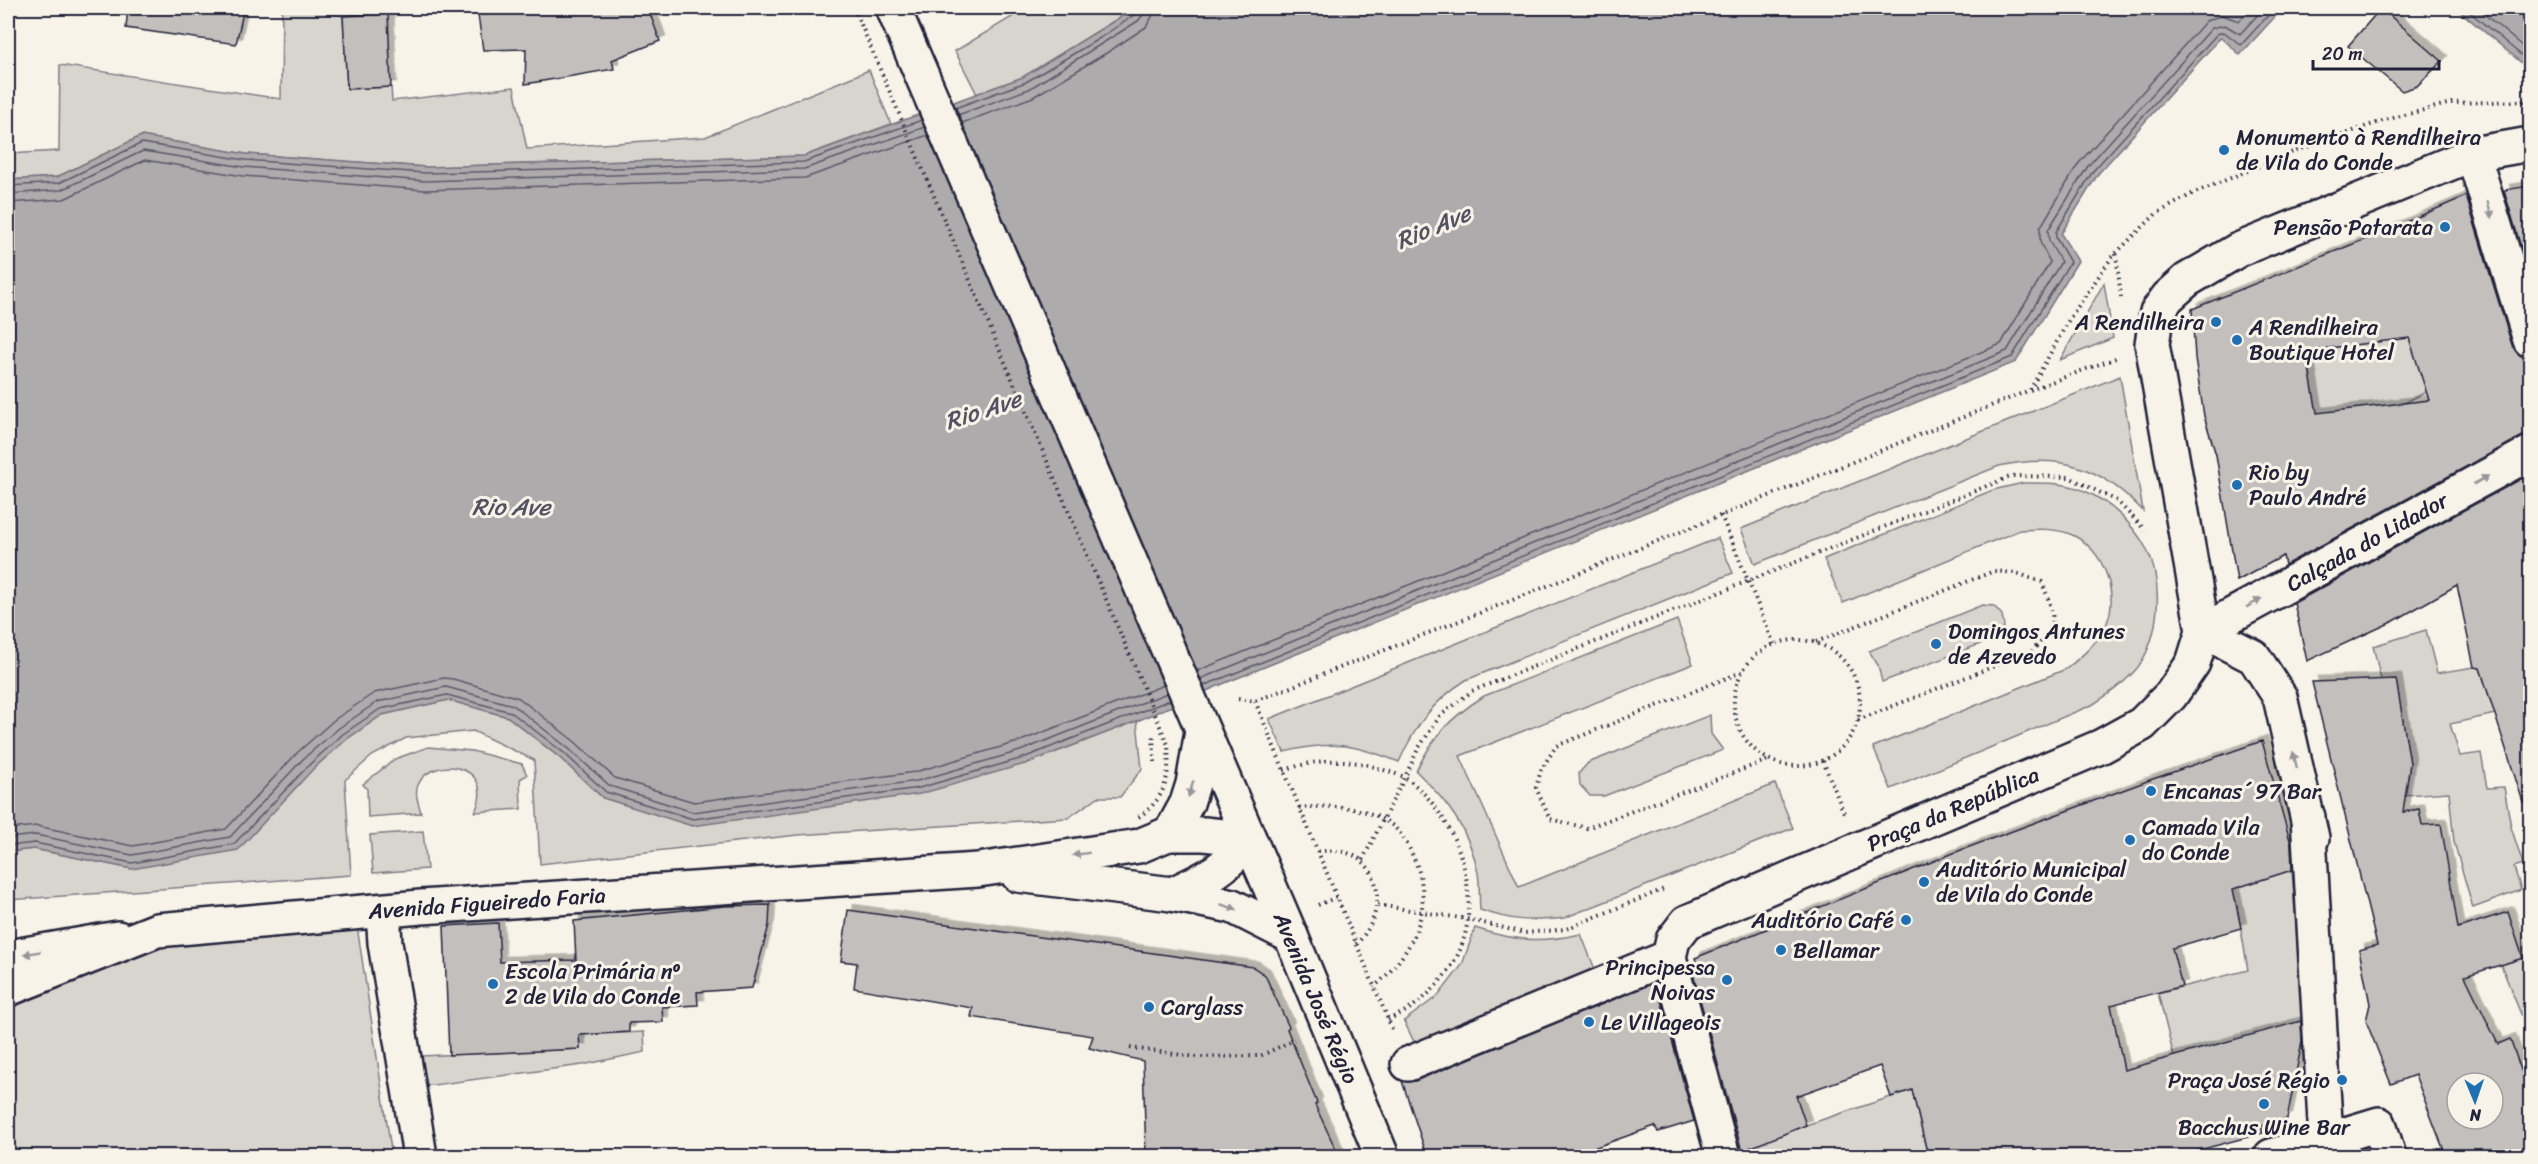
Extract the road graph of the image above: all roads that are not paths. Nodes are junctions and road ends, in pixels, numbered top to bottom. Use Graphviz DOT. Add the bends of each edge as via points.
graph roads {
  1 [pos="893,8"];
  2 [pos="2530,144"];
  3 [pos="2473,154"];
  4 [pos="2530,340"];
  5 [pos="2530,453"];
  6 [pos="2203,631"];
  7 [pos="1198,721"];
  8 [pos="2308,817"];
  9 [pos="1168,834"];
  10 [pos="1249,839"];
  11 [pos="978,870"];
  12 [pos="1172,894"];
  13 [pos="383,910"];
  14 [pos="152,932"];
  15 [pos="1291,936"];
  16 [pos="8,957"];
  17 [pos="1669,957"];
  18 [pos="2333,987"];
  19 [pos="8,989"];
  20 [pos="1408,1064"];
  21 [pos="2326,1140"];
  22 [pos="420,1156"];
  23 [pos="1382,1156"];
  24 [pos="1723,1156"];
  25 [pos="2271,1156"];
  26 [pos="2389,1156"];
  1 -- 7 [label="street, Avenida José Régio"];
  2 -- 3 [label="street, Praça da República"];
  3 -- 4 [label="street, one-way"];
  3 -- 6 [label="street, Praça da República" via="2238,250 2197,274 2168,297 2157,312 2152,344"];
  6 -- 5 [label="street, Calçada do Lidador, one-way"];
  8 -- 6 [label="street, one-way" via="2280,697 2254,657"];
  6 -- 17 [label="street, Praça da República" via="2193,663 2171,695 2142,724 2102,746 1687,922 1673,940"];
  7 -- 9 [label="street, one-way" via="1199,760 1187,803"];
  7 -- 10 [label="street, Avenida José Régio"];
  8 -- 18 [label="street"];
  8 -- 21 [label="street"];
  9 -- 10 [label="street, Avenida Figueiredo Faria"];
  9 -- 11 [label="street, Avenida Figueiredo Faria, one-way" via="1139,846"];
  10 -- 12 [label="street" via="1231,861 1213,874"];
  10 -- 15 [label="street, Avenida José Régio"];
  11 -- 12 [label="street, Avenida Figueiredo Faria"];
  11 -- 13 [label="street, Avenida Figueiredo Faria"];
  12 -- 15 [label="street, Avenida Figueiredo Faria, one-way" via="1232,906"];
  13 -- 14 [label="street, Avenida Figueiredo Faria"];
  13 -- 22 [label="street"];
  14 -- 16 [label="street, one-way"];
  14 -- 19 [label="street, Avenida Figueiredo Faria"];
  15 -- 23 [label="street, Avenida José Régio"];
  17 -- 20 [label="street"];
  17 -- 24 [label="street"];
  21 -- 25 [label="street"];
  21 -- 26 [label="street" via="2379,1124"];
}
